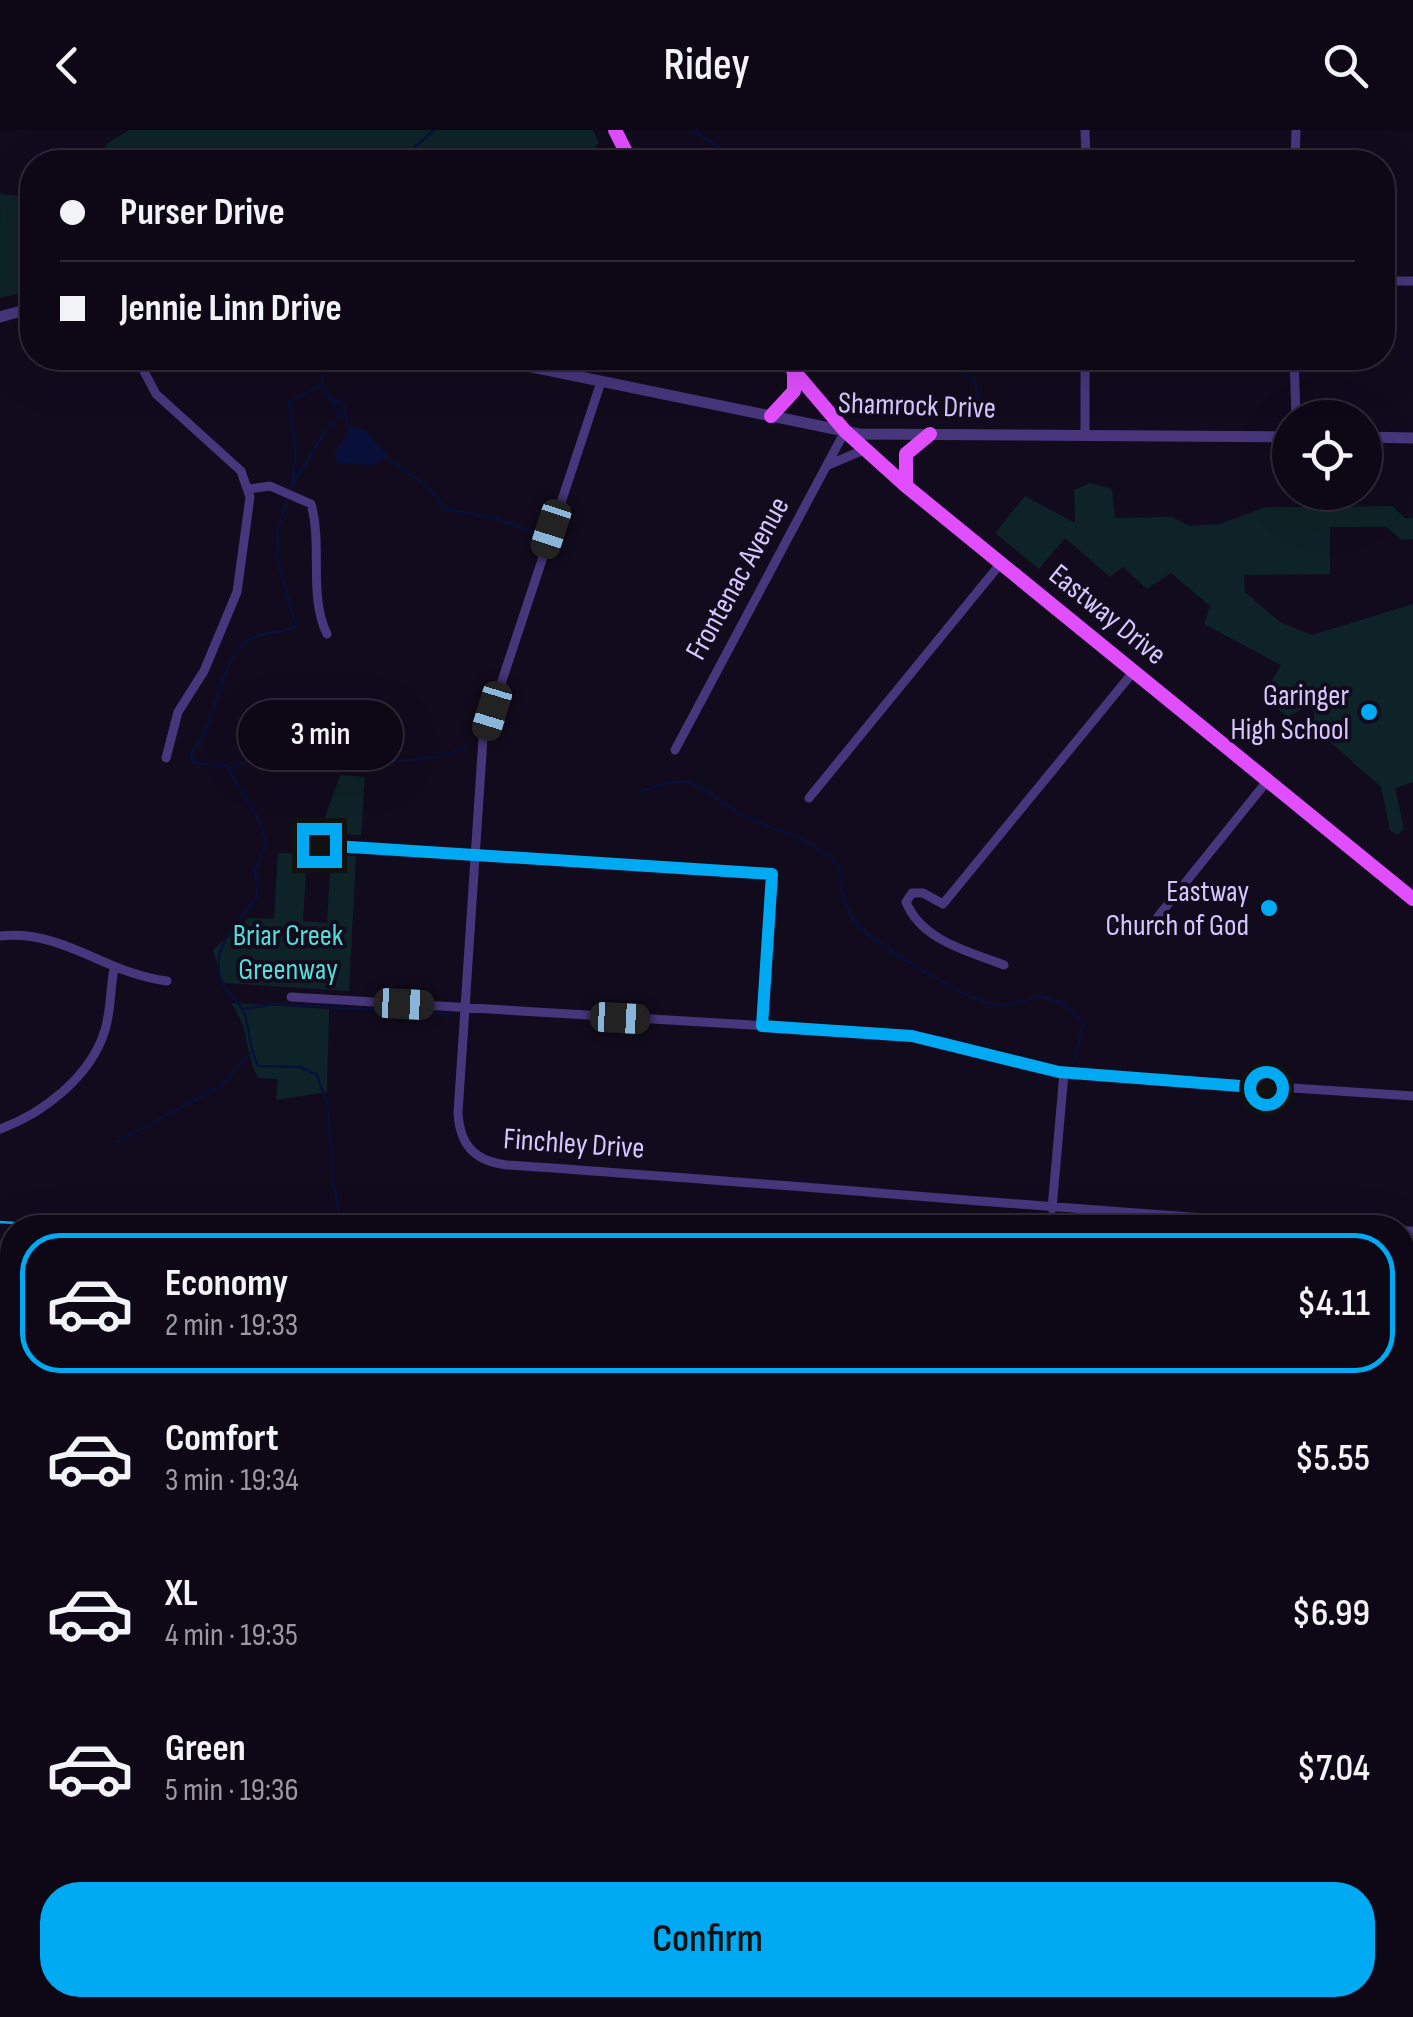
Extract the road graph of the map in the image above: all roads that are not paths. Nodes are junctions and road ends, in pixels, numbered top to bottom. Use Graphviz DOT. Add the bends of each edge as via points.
graph roads {
  1 [pos="144,370"];
  2 [pos="544,370"];
  3 [pos="1085,370"];
  4 [pos="1294,370"];
  5 [pos="794,371"];
  6 [pos="601,382"];
  7 [pos="1295,400"];
  8 [pos="770,416"];
  9 [pos="845,431"];
  10 [pos="930,434"];
  11 [pos="1084,435"];
  12 [pos="1272,437"];
  13 [pos="1382,438"];
  14 [pos="1413,438"];
  15 [pos="866,450"];
  16 [pos="826,466"];
  17 [pos="906,486"];
  18 [pos="250,489"];
  19 [pos="1000,563"];
  20 [pos="327,634"];
  21 [pos="1134,671"];
  22 [pos="675,750"];
  23 [pos="166,758"];
  24 [pos="1268,780"];
  25 [pos="809,798"];
  26 [pos="298,844"];
  27 [pos="474,854"];
  28 [pos="1413,899"];
  29 [pos="1156,919"];
  30 [pos="0,936"];
  31 [pos="1004,965"];
  32 [pos="114,969"];
  33 [pos="166,982"];
  34 [pos="291,997"];
  35 [pos="464,1008"];
  36 [pos="762,1026"];
  37 [pos="1064,1073"];
  38 [pos="1413,1096"];
  39 [pos="0,1128"];
  40 [pos="1052,1210"];
  41 [pos="1134,1215"];
  1 -- 18 [label="street" via="156,394 242,471"];
  2 -- 6 [label="street, Shamrock Drive"];
  3 -- 11 [label="street"];
  4 -- 7 [label="street"];
  5 -- 8 [label="main road" via="794,391"];
  5 -- 9 [label="main road, Eastway Drive"];
  6 -- 8 [label="street, Shamrock Drive"];
  6 -- 27 [label="street, Finchley Drive" via="484,738"];
  8 -- 9 [label="street, Shamrock Drive"];
  9 -- 10 [label="street, Shamrock Drive"];
  9 -- 15 [label="main road, Eastway Drive"];
  9 -- 16 [label="street, Frontenac Avenue"];
  10 -- 11 [label="street, Shamrock Drive"];
  10 -- 17 [label="main road" via="906,454"];
  11 -- 12 [label="street, Shamrock Drive"];
  13 -- 14 [label="street"];
  15 -- 16 [label="street"];
  15 -- 17 [label="main road, Eastway Drive"];
  16 -- 22 [label="street, Frontenac Avenue"];
  17 -- 19 [label="main road, Eastway Drive"];
  18 -- 20 [label="street" via="266,486 308,500"];
  18 -- 23 [label="street" via="237,592 204,671 178,712"];
  19 -- 21 [label="main road, Eastway Drive"];
  19 -- 25 [label="street"];
  21 -- 24 [label="main road, Eastway Drive"];
  21 -- 31 [label="street" via="944,904 923,893 912,893 906,902 912,918 933,937"];
  24 -- 28 [label="main road, Eastway Drive"];
  24 -- 29 [label="street"];
  26 -- 27 [label="street"];
  27 -- 35 [label="street, Finchley Drive"];
  27 -- 36 [label="street" via="772,874"];
  30 -- 32 [label="street" via="56,940"];
  32 -- 33 [label="street"];
  32 -- 39 [label="street" via="105,1030 85,1069 28,1115"];
  34 -- 35 [label="street"];
  35 -- 36 [label="street"];
  35 -- 40 [label="street, Finchley Drive" via="459,1123 466,1146 484,1161 929,1194"];
  36 -- 37 [label="street" via="912,1036"];
  37 -- 38 [label="street"];
  37 -- 40 [label="street"];
  40 -- 41 [label="street, Finchley Drive"];
}
